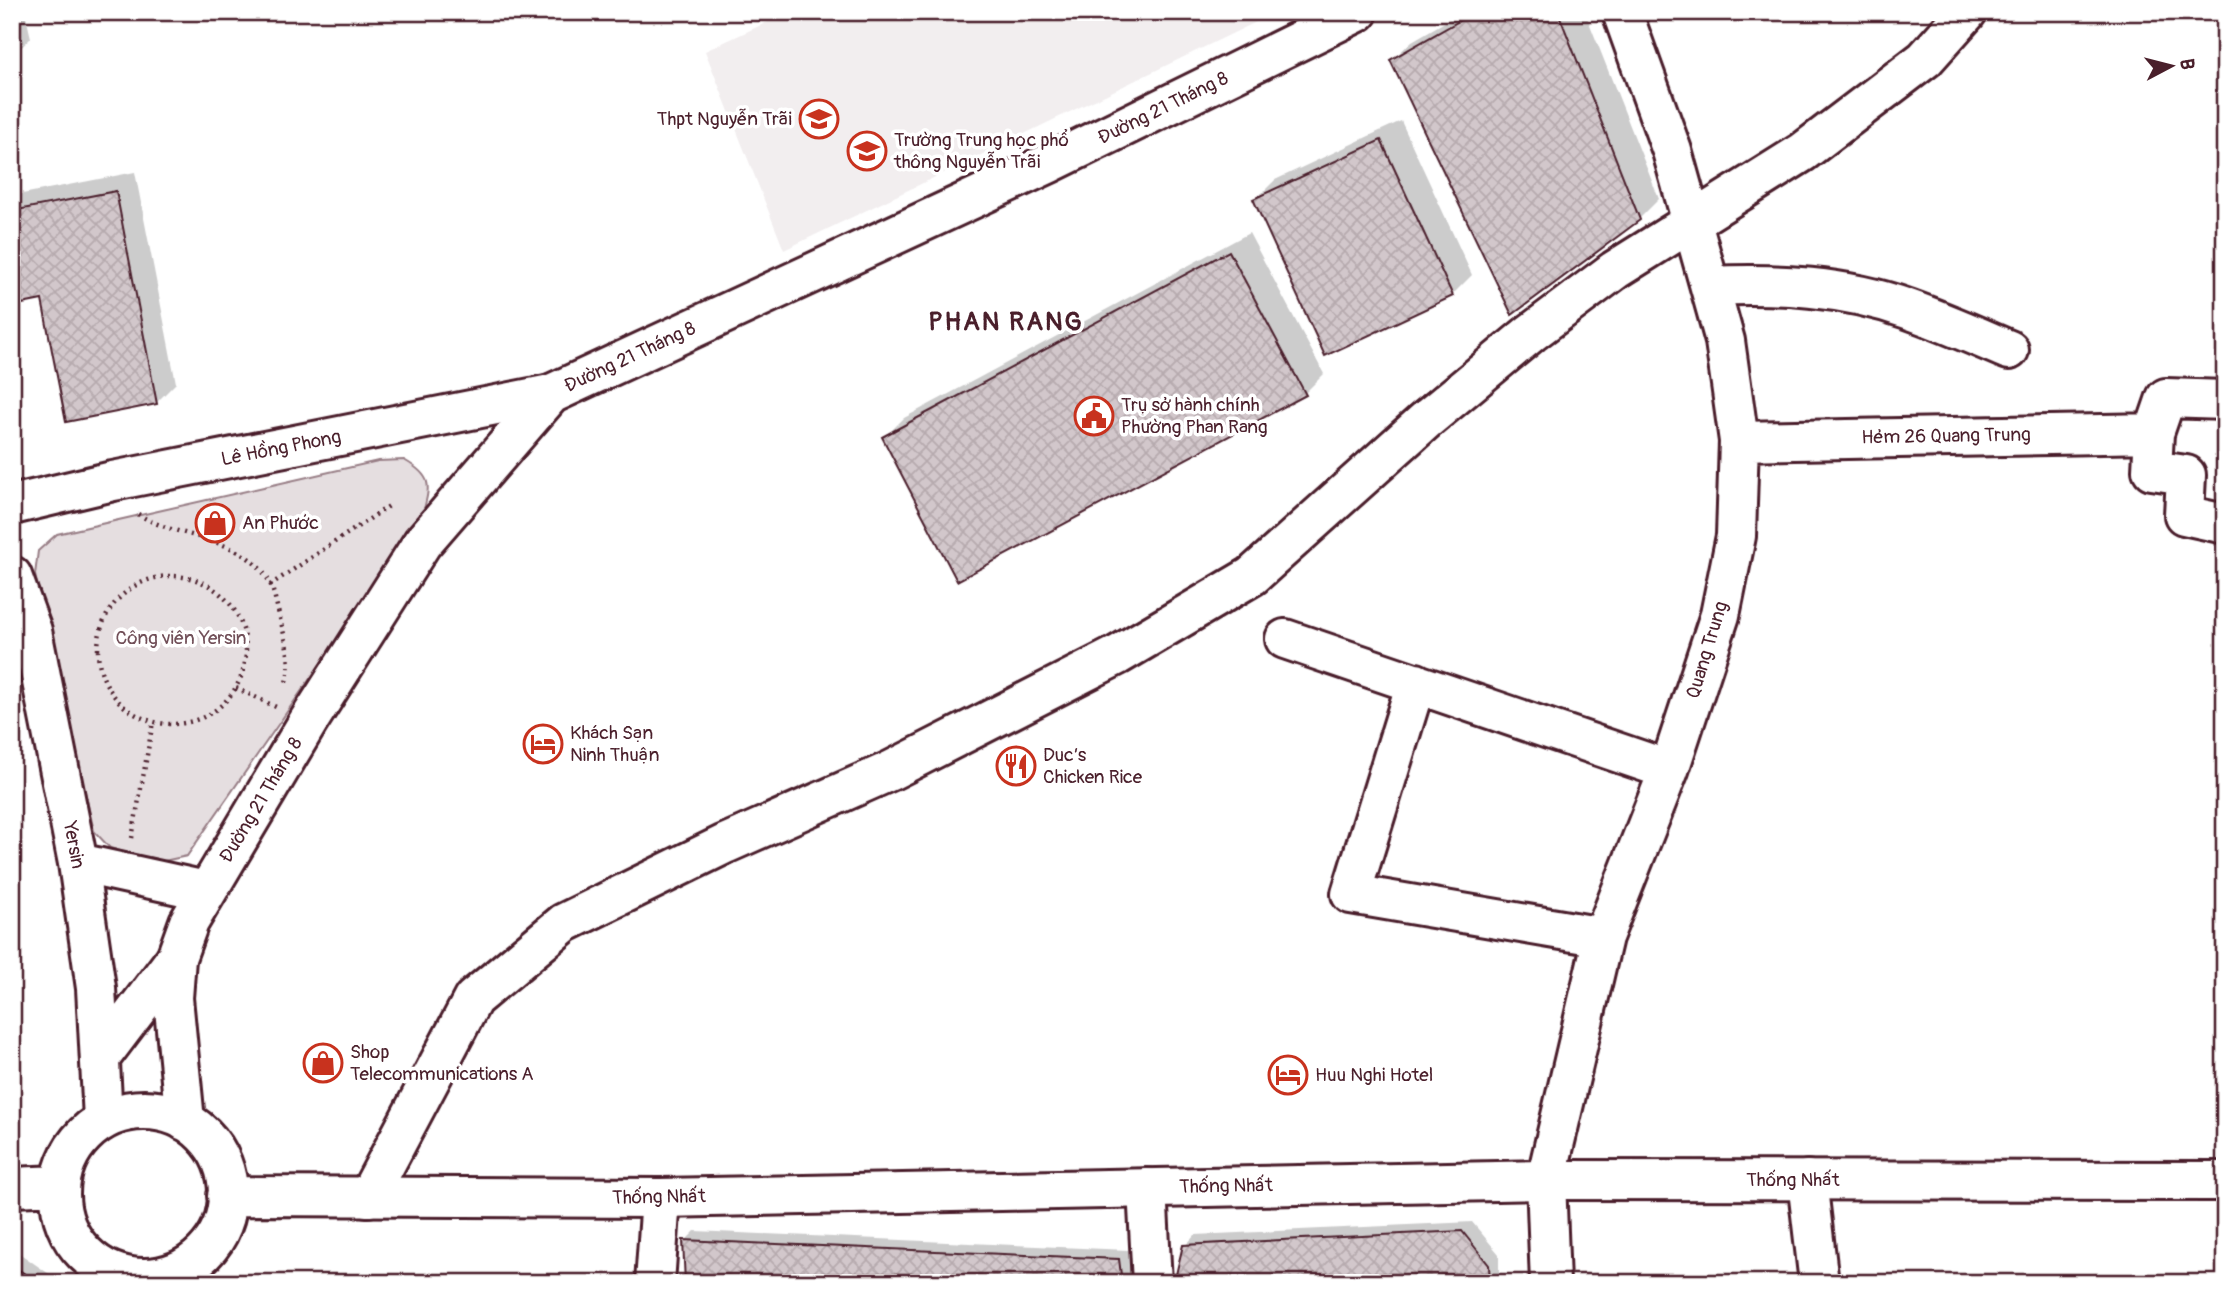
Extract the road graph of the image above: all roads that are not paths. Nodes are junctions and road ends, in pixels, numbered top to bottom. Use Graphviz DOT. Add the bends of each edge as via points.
graph roads {
  1 [pos="1358,12"];
  2 [pos="1622,12"];
  3 [pos="1967,12"];
  4 [pos="1691,215"];
  5 [pos="1710,286"];
  6 [pos="2009,350"];
  7 [pos="551,394"];
  8 [pos="2225,400"];
  9 [pos="2154,433"];
  10 [pos="1739,441"];
  11 [pos="12,505"];
  12 [pos="2225,524"];
  13 [pos="12,576"];
  14 [pos="1286,639"];
  15 [pos="1416,683"];
  16 [pos="1669,770"];
  17 [pos="78,863"];
  18 [pos="206,891"];
  19 [pos="1602,937"];
  20 [pos="176,958"];
  21 [pos="101,1057"];
  22 [pos="103,1119"];
  23 [pos="185,1121"];
  24 [pos="1546,1180"];
  25 [pos="1807,1180"];
  26 [pos="2225,1181"];
  27 [pos="60,1185"];
  28 [pos="12,1187"];
  29 [pos="1147,1188"];
  30 [pos="228,1196"];
  31 [pos="368,1197"];
  32 [pos="661,1198"];
  33 [pos="186,1275"];
  34 [pos="111,1277"];
  35 [pos="655,1283"];
  36 [pos="1152,1283"];
  37 [pos="1550,1283"];
  38 [pos="1819,1283"];
  1 -- 7 [label="street, Đường 21 Tháng 8" via="1049,163"];
  2 -- 4 [label="street, Quang Trung"];
  3 -- 4 [label="street" via="1925,59 1803,152"];
  4 -- 5 [label="street, Quang Trung"];
  4 -- 31 [label="street" via="1531,333 1252,576 1118,655 890,771 725,844 564,923 472,999"];
  5 -- 6 [label="street" via="1774,284 1837,290 1907,308"];
  5 -- 10 [label="street, Quang Trung" via="1725,341"];
  7 -- 11 [label="street, Lê Hồng Phong"];
  7 -- 18 [label="street, Đường 21 Tháng 8" via="422,543"];
  8 -- 9 [label="street" via="2166,398"];
  9 -- 10 [label="street, Hẻm 26 Quang Trung"];
  9 -- 12 [label="street" via="2152,470 2186,475 2184,515"];
  10 -- 16 [label="street, Quang Trung" via="1735,536 1720,615"];
  13 -- 17 [label="street, Yersin" via="32,631"];
  14 -- 15 [label="street"];
  15 -- 16 [label="street"];
  15 -- 19 [label="street" via="1351,894"];
  16 -- 19 [label="street, Quang Trung"];
  17 -- 18 [label="street"];
  17 -- 21 [label="street, Yersin"];
  18 -- 20 [label="street, Đường 21 Tháng 8"];
  19 -- 24 [label="street, Quang Trung"];
  20 -- 21 [label="street"];
  20 -- 23 [label="street, Đường 21 Tháng 8" via="173,998"];
  21 -- 22 [label="street, Yersin"];
  22 -- 23 [label="street" via="130,1110 158,1110"];
  22 -- 27 [label="street" via="82,1136 67,1159"];
  23 -- 30 [label="street" via="203,1134 216,1152"];
  24 -- 25 [label="street, Thống Nhất"];
  24 -- 29 [label="street, Thống Nhất"];
  24 -- 37 [label="street, Quang Trung"];
  25 -- 26 [label="street, Thống Nhất"];
  25 -- 38 [label="street"];
  27 -- 28 [label="street"];
  27 -- 34 [label="street" via="61,1212 71,1237"];
  29 -- 32 [label="street, Thống Nhất"];
  29 -- 36 [label="street"];
  30 -- 31 [label="street, Thống Nhất"];
  30 -- 33 [label="street" via="211,1244"];
  31 -- 32 [label="street, Thống Nhất"];
  32 -- 35 [label="street"];
  33 -- 34 [label="street"];
}
